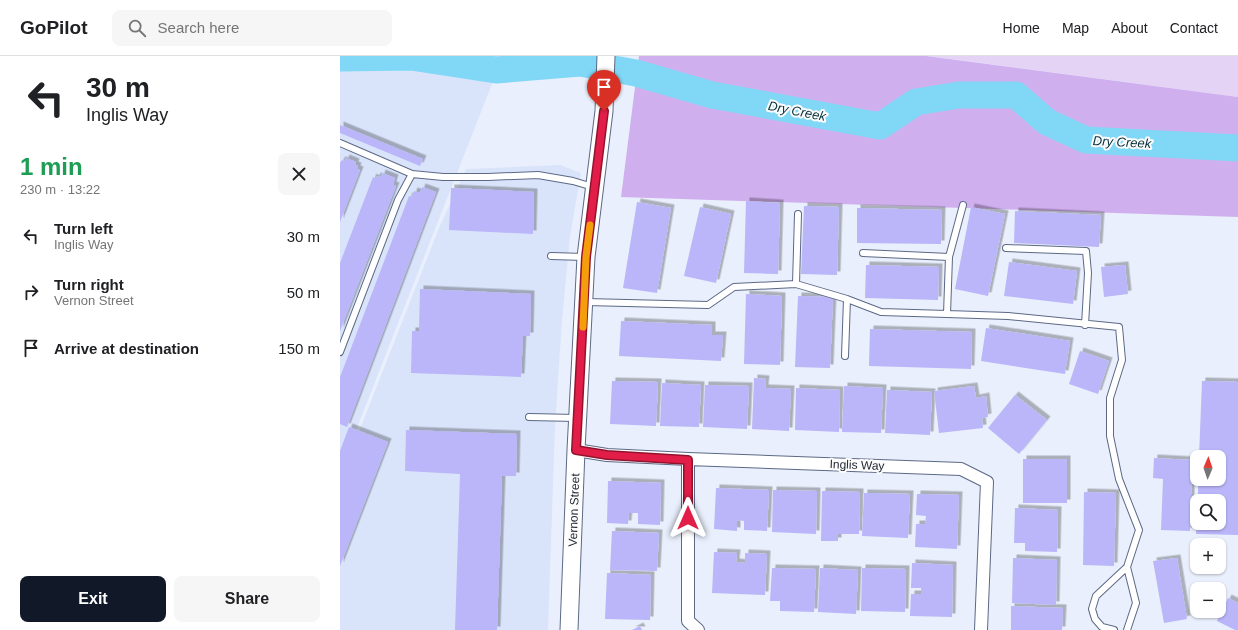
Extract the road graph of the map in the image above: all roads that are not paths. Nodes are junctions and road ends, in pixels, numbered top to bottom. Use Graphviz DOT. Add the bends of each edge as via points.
graph roads {
  1 [pos="606,56"];
  2 [pos="340,143"];
  3 [pos="412,174"];
  4 [pos="594,187"];
  5 [pos="963,205"];
  6 [pos="798,214"];
  7 [pos="1006,248"];
  8 [pos="863,253"];
  9 [pos="551,256"];
  10 [pos="586,257"];
  11 [pos="949,258"];
  12 [pos="796,284"];
  13 [pos="847,299"];
  14 [pos="584,302"];
  15 [pos="947,314"];
  16 [pos="1085,325"];
  17 [pos="340,352"];
  18 [pos="846,356"];
  19 [pos="529,417"];
  20 [pos="578,418"];
  21 [pos="576,450"];
  22 [pos="688,460"];
  23 [pos="1127,567"];
  24 [pos="569,630"];
  25 [pos="698,630"];
  26 [pos="981,630"];
  27 [pos="1114,630"];
  28 [pos="1127,630"];
  1 -- 4 [label="main road, Vernon Street" via="604,111"];
  2 -- 3 [label="lane"];
  3 -- 4 [label="lane" via="488,177 538,174"];
  3 -- 17 [label="lane" via="398,200"];
  4 -- 10 [label="main road, Vernon Street"];
  5 -- 11 [label="lane"];
  6 -- 12 [label="lane"];
  7 -- 16 [label="lane" via="1086,251 1088,274"];
  8 -- 11 [label="lane"];
  9 -- 10 [label="lane"];
  10 -- 14 [label="main road, Vernon Street"];
  11 -- 15 [label="lane"];
  12 -- 13 [label="lane"];
  12 -- 14 [label="lane" via="734,287 708,306"];
  13 -- 15 [label="lane" via="881,312"];
  13 -- 18 [label="lane"];
  14 -- 20 [label="main road, Vernon Street"];
  15 -- 16 [label="lane" via="1008,316"];
  16 -- 23 [label="lane" via="1119,327 1122,360 1110,398 1110,436 1119,479 1139,530"];
  19 -- 20 [label="lane"];
  20 -- 21 [label="main road, Vernon Street"];
  21 -- 22 [label="street, Inglis Way" via="607,455"];
  21 -- 24 [label="main road, Vernon Street"];
  22 -- 25 [label="street" via="688,621"];
  22 -- 26 [label="street, Inglis Way" via="961,469 987,482"];
  23 -- 27 [label="lane" via="1096,596 1092,610 1102,627"];
  23 -- 28 [label="lane" via="1136,603"];
}
